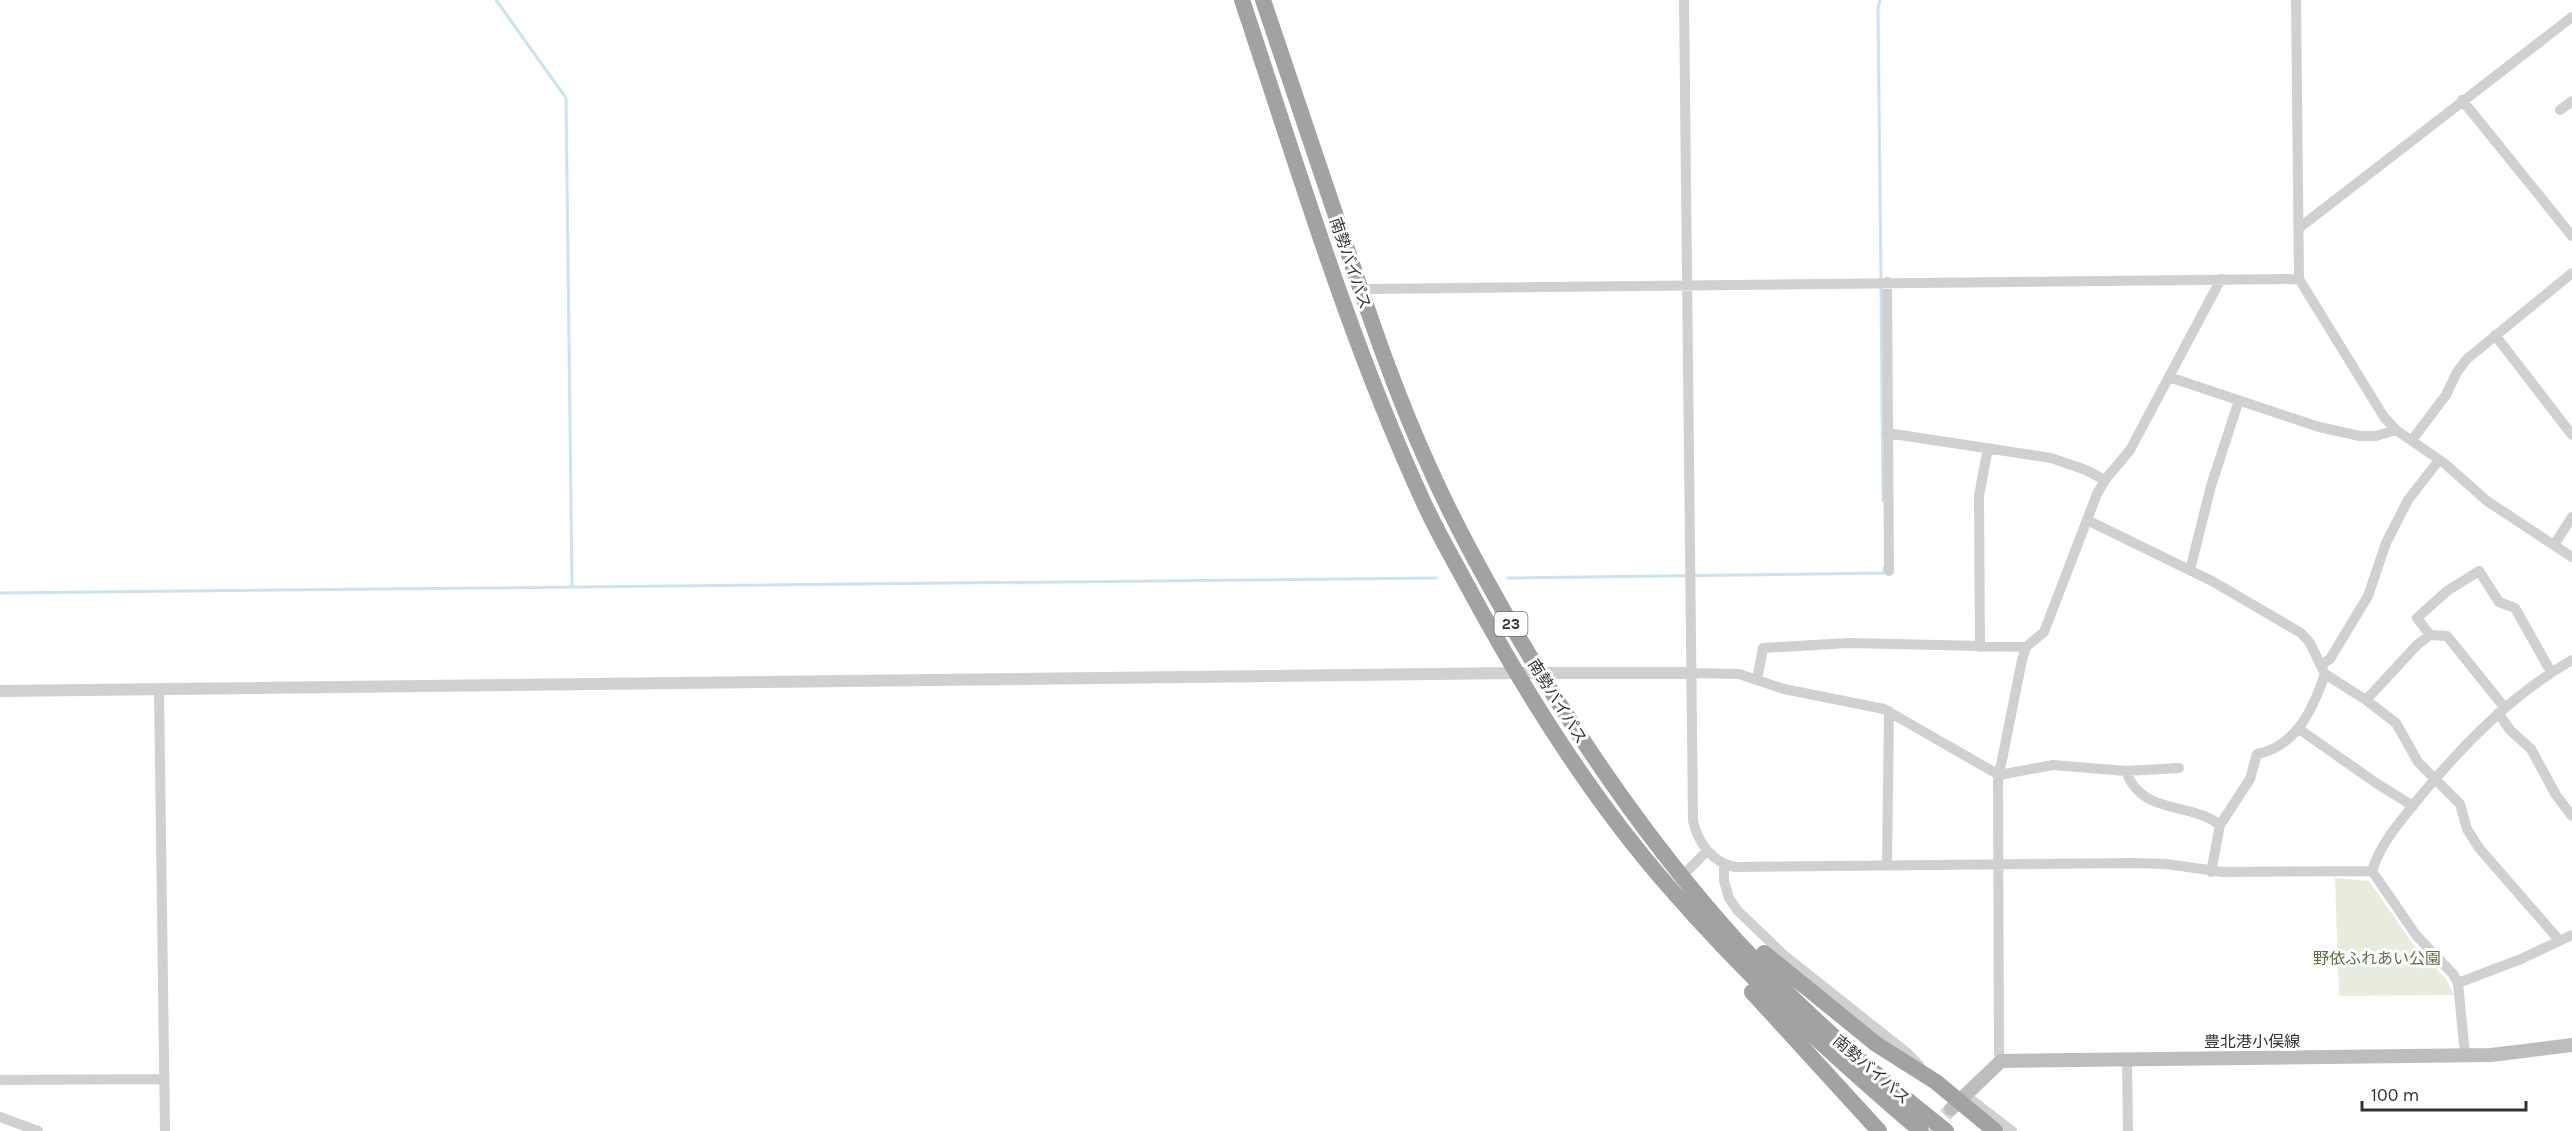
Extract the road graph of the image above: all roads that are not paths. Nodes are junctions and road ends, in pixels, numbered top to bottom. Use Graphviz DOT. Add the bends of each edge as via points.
graph roads {
  1 [pos="1242,0"];
  2 [pos="1263,0"];
  3 [pos="1684,0"];
  4 [pos="2296,0"];
  5 [pos="2572,17"];
  6 [pos="2462,100"];
  7 [pos="2572,101"];
  8 [pos="2560,110"];
  9 [pos="2299,228"];
  10 [pos="2572,236"];
  11 [pos="2572,273"];
  12 [pos="2221,279"];
  13 [pos="2299,279"];
  14 [pos="1883,282"];
  15 [pos="1687,285"];
  16 [pos="1369,289"];
  17 [pos="2495,336"];
  18 [pos="2169,377"];
  19 [pos="2239,400"];
  20 [pos="2396,430"];
  21 [pos="1887,433"];
  22 [pos="2572,435"];
  23 [pos="2412,440"];
  24 [pos="1988,448"];
  25 [pos="2439,460"];
  26 [pos="2105,480"];
  27 [pos="2572,517"];
  28 [pos="2087,520"];
  29 [pos="2554,545"];
  30 [pos="2572,557"];
  31 [pos="2190,570"];
  32 [pos="1889,571"];
  33 [pos="2430,635"];
  34 [pos="1980,647"];
  35 [pos="2026,647"];
  36 [pos="2572,660"];
  37 [pos="2323,670"];
  38 [pos="2551,672"];
  39 [pos="1516,673"];
  40 [pos="1540,673"];
  41 [pos="1692,673"];
  42 [pos="1757,680"];
  43 [pos="159,689"];
  44 [pos="0,692"];
  45 [pos="2366,700"];
  46 [pos="2501,710"];
  47 [pos="1889,711"];
  48 [pos="2299,729"];
  49 [pos="2179,768"];
  50 [pos="2126,771"];
  51 [pos="1999,775"];
  52 [pos="2435,778"];
  53 [pos="2413,806"];
  54 [pos="2572,816"];
  55 [pos="2220,825"];
  56 [pos="1707,851"];
  57 [pos="1998,864"];
  58 [pos="1724,865"];
  59 [pos="1887,865"];
  60 [pos="2372,871"];
  61 [pos="2211,872"];
  62 [pos="1683,875"];
  63 [pos="1670,888"];
  64 [pos="2572,935"];
  65 [pos="2559,940"];
  66 [pos="2458,983"];
  67 [pos="2572,1045"];
  68 [pos="2465,1055"];
  69 [pos="2127,1058"];
  70 [pos="2001,1061"];
  71 [pos="164,1079"];
  72 [pos="0,1080"];
  73 [pos="1936,1082"];
  74 [pos="1959,1102"];
  75 [pos="0,1117"];
  76 [pos="38,1131"];
  77 [pos="165,1131"];
  78 [pos="1879,1131"];
  79 [pos="1921,1131"];
  80 [pos="1946,1131"];
  81 [pos="1995,1131"];
  82 [pos="2012,1131"];
  83 [pos="2128,1131"];
  1 -- 39 [label="highway, 南勢バイパス / 23" via="1350,323 1423,503"];
  2 -- 40 [label="highway, 南勢バイパス / 23" via="1380,350 1405,411 1463,536"];
  3 -- 15 [label="street"];
  4 -- 9 [label="street"];
  5 -- 6 [label="street"];
  6 -- 9 [label="street"];
  6 -- 10 [label="street"];
  7 -- 8 [label="street"];
  9 -- 13 [label="street"];
  11 -- 17 [label="street"];
  12 -- 13 [label="street"];
  12 -- 14 [label="street"];
  12 -- 18 [label="street"];
  13 -- 20 [label="street" via="2384,417"];
  14 -- 15 [label="street"];
  14 -- 21 [label="street"];
  15 -- 16 [label="street"];
  15 -- 41 [label="street"];
  17 -- 22 [label="street"];
  17 -- 23 [label="street" via="2461,366 2446,395"];
  18 -- 19 [label="street"];
  18 -- 26 [label="street" via="2130,450"];
  19 -- 20 [label="street" via="2319,427 2360,436"];
  19 -- 31 [label="street" via="2211,486"];
  20 -- 23 [label="street"];
  21 -- 24 [label="street"];
  21 -- 32 [label="street"];
  23 -- 25 [label="street"];
  24 -- 26 [label="street" via="2068,462"];
  24 -- 34 [label="street" via="1979,496"];
  25 -- 29 [label="street" via="2487,501"];
  25 -- 37 [label="street" via="2408,500 2386,543 2368,596"];
  26 -- 28 [label="street"];
  27 -- 29 [label="street"];
  28 -- 31 [label="street"];
  28 -- 35 [label="street" via="2044,632"];
  29 -- 30 [label="street"];
  31 -- 37 [label="street" via="2301,633"];
  33 -- 38 [label="street" via="2417,618 2447,591 2479,572 2499,602 2515,608"];
  33 -- 45 [label="street"];
  33 -- 46 [label="street" via="2447,636"];
  34 -- 35 [label="street"];
  34 -- 42 [label="street" via="1849,643 1763,648"];
  35 -- 51 [label="street"];
  36 -- 38 [label="street"];
  37 -- 45 [label="street"];
  37 -- 48 [label="street"];
  38 -- 46 [label="street"];
  39 -- 40 [label="street"];
  39 -- 43 [label="street"];
  39 -- 63 [label="highway, 南勢バイパス / 23" via="1572,759"];
  40 -- 41 [label="street"];
  40 -- 62 [label="highway, 南勢バイパス / 23" via="1606,777"];
  41 -- 42 [label="street" via="1726,673"];
  41 -- 56 [label="street" via="1693,822"];
  42 -- 47 [label="street"];
  43 -- 44 [label="street"];
  43 -- 71 [label="street"];
  45 -- 52 [label="street" via="2396,723 2418,762"];
  46 -- 52 [label="street"];
  46 -- 54 [label="street" via="2510,730 2531,749"];
  47 -- 51 [label="street"];
  47 -- 59 [label="street"];
  48 -- 53 [label="street"];
  48 -- 55 [label="street" via="2285,743 2257,754 2250,779"];
  49 -- 50 [label="street"];
  50 -- 51 [label="street" via="2053,765"];
  50 -- 55 [label="street" via="2146,799 2196,813"];
  51 -- 57 [label="street"];
  52 -- 53 [label="street"];
  52 -- 65 [label="street" via="2460,804 2467,829 2479,848"];
  53 -- 60 [label="street" via="2384,842"];
  55 -- 61 [label="street"];
  56 -- 58 [label="street"];
  56 -- 62 [label="street"];
  57 -- 59 [label="street"];
  57 -- 61 [label="street" via="2166,864"];
  57 -- 70 [label="street"];
  58 -- 59 [label="street"];
  58 -- 73 [label="street" via="1724,881 1738,911 1785,956 1906,1052"];
  60 -- 61 [label="street"];
  60 -- 66 [label="street" via="2416,935"];
  62 -- 73 [label="highway" via="1774,963 1876,1044"];
  62 -- 80 [label="highway, 南勢バイパス / 23" via="1738,942 1829,1032"];
  63 -- 78 [label="highway" via="1696,930"];
  63 -- 79 [label="highway, 南勢バイパス / 23" via="1764,989"];
  64 -- 65 [label="street"];
  65 -- 66 [label="street"];
  66 -- 68 [label="street"];
  67 -- 68 [label="main road, 豊北港小俣線"];
  68 -- 69 [label="main road, 豊北港小俣線"];
  69 -- 70 [label="main road, 豊北港小俣線"];
  69 -- 83 [label="street"];
  70 -- 74 [label="main road"];
  71 -- 72 [label="street"];
  71 -- 77 [label="street"];
  73 -- 74 [label="highway"];
  74 -- 81 [label="highway"];
  74 -- 82 [label="street"];
  75 -- 76 [label="street"];
}
